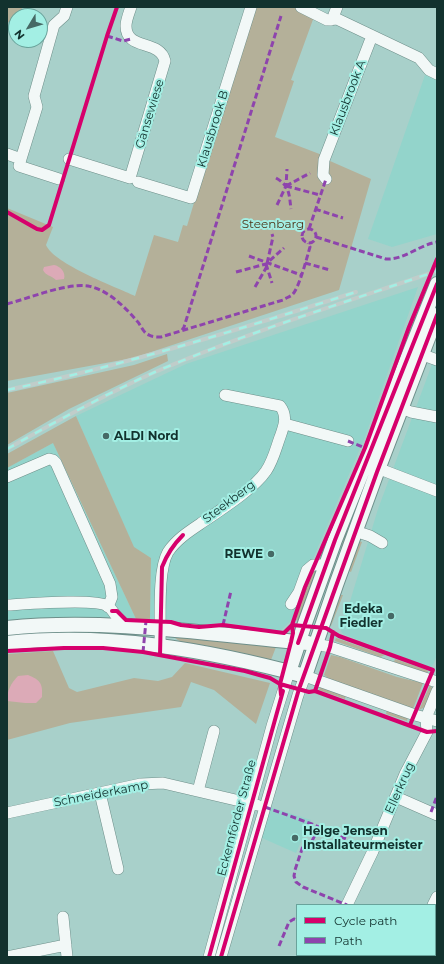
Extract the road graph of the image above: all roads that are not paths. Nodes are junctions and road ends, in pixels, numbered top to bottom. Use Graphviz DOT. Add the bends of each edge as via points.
graph roads {
  1 [pos="66,7"];
  2 [pos="130,7"];
  3 [pos="251,7"];
  4 [pos="301,7"];
  5 [pos="336,7"];
  6 [pos="332,20"];
  7 [pos="372,36"];
  8 [pos="437,74"];
  9 [pos="7,154"];
  10 [pos="21,159"];
  11 [pos="69,159"];
  12 [pos="58,179"];
  13 [pos="326,179"];
  14 [pos="138,182"];
  15 [pos="436,292"];
  16 [pos="437,315"];
  17 [pos="416,353"];
  18 [pos="437,360"];
  19 [pos="225,395"];
  20 [pos="395,406"];
  21 [pos="437,417"];
  22 [pos="285,424"];
  23 [pos="348,441"];
  24 [pos="372,466"];
  25 [pos="7,477"];
  26 [pos="437,491"];
  27 [pos="355,531"];
  28 [pos="382,543"];
  29 [pos="326,565"];
  30 [pos="291,604"];
  31 [pos="7,606"];
  32 [pos="108,607"];
  33 [pos="123,626"];
  34 [pos="7,628"];
  35 [pos="161,629"];
  36 [pos="298,642"];
  37 [pos="7,643"];
  38 [pos="316,644"];
  39 [pos="160,645"];
  40 [pos="289,672"];
  41 [pos="305,676"];
  42 [pos="437,682"];
  43 [pos="437,691"];
  44 [pos="432,720"];
  45 [pos="214,732"];
  46 [pos="198,791"];
  47 [pos="100,793"];
  48 [pos="396,797"];
  49 [pos="251,803"];
  50 [pos="265,807"];
  51 [pos="7,813"];
  52 [pos="437,815"];
  53 [pos="118,869"];
  54 [pos="347,904"];
  55 [pos="63,918"];
  56 [pos="66,945"];
  57 [pos="7,956"];
  58 [pos="67,957"];
  59 [pos="210,957"];
  60 [pos="220,957"];
  1 -- 10 [label="street" via="64,16 54,25 34,96 37,107"];
  2 -- 11 [label="street, Gänsewiese" via="126,26 128,35 136,42 162,52 165,62 130,178"];
  3 -- 14 [label="street, Klausbrook B" via="191,198"];
  4 -- 6 [label="street"];
  5 -- 6 [label="street"];
  6 -- 7 [label="street" via="337,19"];
  7 -- 8 [label="street" via="419,58 429,70"];
  7 -- 13 [label="street, Klausbrook A" via="324,160 323,175"];
  9 -- 10 [label="street"];
  10 -- 12 [label="street" via="19,166"];
  15 -- 17 [label="main road, Eckernförder Straße"];
  16 -- 17 [label="main road, Eckernförder Straße"];
  17 -- 18 [label="street"];
  17 -- 20 [label="main road, Eckernförder Straße"];
  19 -- 22 [label="street" via="280,406 285,412"];
  20 -- 21 [label="street"];
  20 -- 24 [label="main road, Eckernförder Straße"];
  22 -- 23 [label="street"];
  22 -- 35 [label="street, Steekberg" via="267,470 257,482 183,535 167,554 162,567"];
  24 -- 26 [label="street"];
  24 -- 27 [label="main road, Eckernförder Straße"];
  24 -- 29 [label="main road, Eckernförder Straße"];
  25 -- 32 [label="street" via="49,459 56,463 110,584 112,597"];
  27 -- 28 [label="street"];
  27 -- 38 [label="main road, Eckernförder Straße"];
  29 -- 30 [label="street" via="313,565 307,570 299,592"];
  29 -- 36 [label="main road, Eckernförder Straße"];
  31 -- 32 [label="street" via="94,602"];
  32 -- 33 [label="street"];
  33 -- 34 [label="main road" via="61,625"];
  33 -- 35 [label="main road"];
  35 -- 36 [label="main road"];
  35 -- 39 [label="street, Steekberg"];
  36 -- 38 [label="main road"];
  36 -- 40 [label="main road, Eckernförder Straße"];
  37 -- 39 [label="main road" via="92,639"];
  38 -- 41 [label="main road, Eckernförder Straße"];
  38 -- 42 [label="street"];
  39 -- 40 [label="main road" via="227,656"];
  40 -- 41 [label="main road"];
  40 -- 49 [label="street, Eckernförder Straße"];
  41 -- 44 [label="street"];
  41 -- 50 [label="street, Eckernförder Straße"];
  43 -- 44 [label="street, Ellerkrug"];
  44 -- 48 [label="street, Ellerkrug"];
  45 -- 46 [label="street"];
  46 -- 47 [label="street, Schneiderkamp" via="163,783 141,784"];
  46 -- 49 [label="street, Schneiderkamp"];
  47 -- 51 [label="street, Schneiderkamp"];
  47 -- 53 [label="street"];
  48 -- 52 [label="street"];
  48 -- 54 [label="street, Ellerkrug"];
  49 -- 50 [label="street, Schneiderkamp"];
  49 -- 59 [label="street, Eckernförder Straße"];
  50 -- 60 [label="street, Eckernförder Straße"];
  55 -- 56 [label="street"];
  56 -- 57 [label="street"];
  56 -- 58 [label="street"];
}
